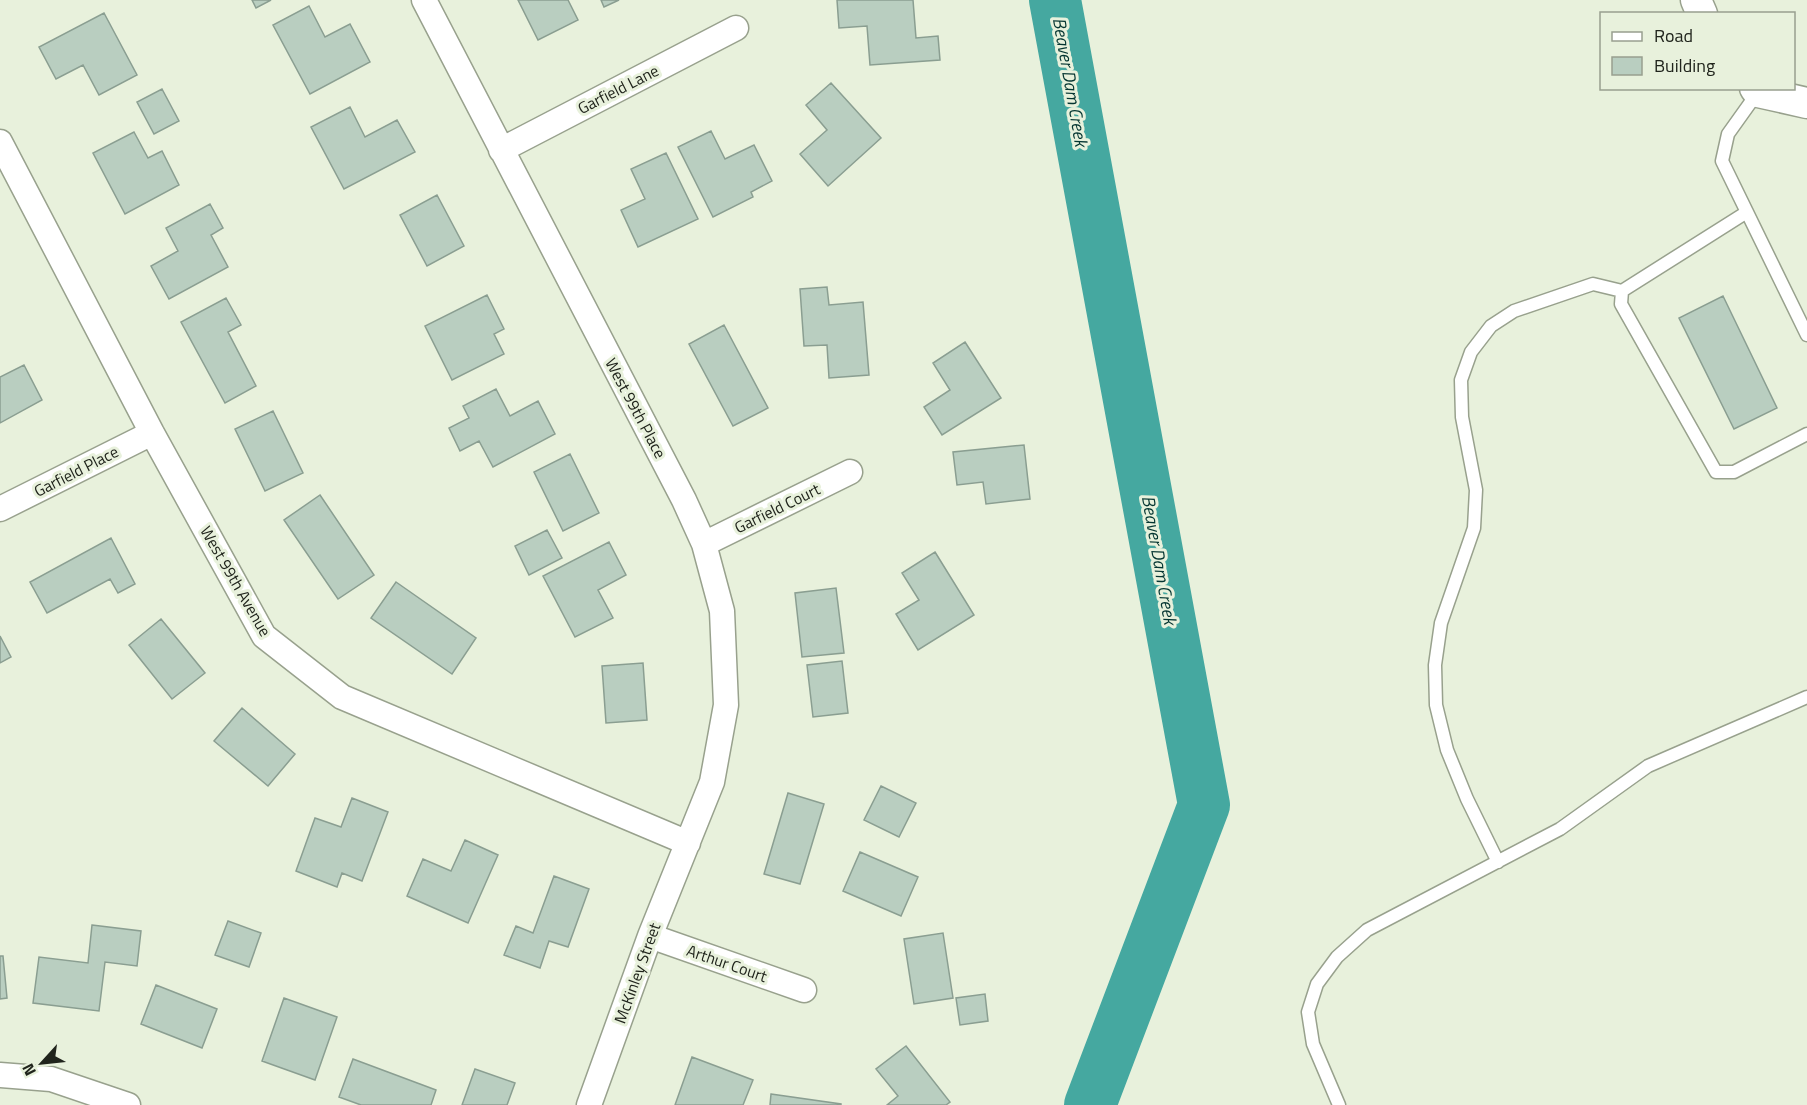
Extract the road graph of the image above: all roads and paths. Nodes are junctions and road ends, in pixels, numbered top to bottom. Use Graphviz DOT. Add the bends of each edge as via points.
graph roads {
  1 [pos="424,0"];
  2 [pos="736,28"];
  3 [pos="1757,90"];
  4 [pos="1807,103"];
  5 [pos="0,142"];
  6 [pos="501,150"];
  7 [pos="1747,212"];
  8 [pos="1623,291"];
  9 [pos="1807,335"];
  10 [pos="152,433"];
  11 [pos="1807,434"];
  12 [pos="850,472"];
  13 [pos="0,509"];
  14 [pos="704,544"];
  15 [pos="1807,697"];
  16 [pos="688,843"];
  17 [pos="1498,862"];
  18 [pos="650,936"];
  19 [pos="804,990"];
  20 [pos="0,1076"];
  21 [pos="128,1105"];
  22 [pos="589,1105"];
  23 [pos="1339,1105"];
  1 -- 6 [label="street, West 99th Place"];
  2 -- 6 [label="street, Garfield Lane"];
  3 -- 4 [label="street"];
  3 -- 7 [label="lane" via="1728,134 1722,160"];
  5 -- 10 [label="street, West 99th Avenue"];
  6 -- 14 [label="street, West 99th Place"];
  7 -- 8 [label="lane"];
  7 -- 9 [label="lane"];
  8 -- 11 [label="lane" via="1621,304 1716,472 1734,472"];
  8 -- 17 [label="lane" via="1593,284 1514,311 1491,326 1471,352 1461,380 1462,417 1476,490 1474,528 1441,623 1435,665 1436,705 1447,750"];
  10 -- 13 [label="street, Garfield Place"];
  10 -- 16 [label="street, West 99th Avenue" via="264,636 342,697"];
  12 -- 14 [label="street, Garfield Court"];
  14 -- 16 [label="street, West 99th Place" via="722,611 726,705 712,782"];
  15 -- 17 [label="lane" via="1648,766 1560,829"];
  16 -- 18 [label="street, McKinley Street"];
  17 -- 23 [label="lane" via="1367,930 1337,957 1317,984 1308,1012 1313,1044"];
  18 -- 19 [label="street, Arthur Court"];
  18 -- 22 [label="street, McKinley Street"];
  20 -- 21 [label="street" via="51,1079"];
}
